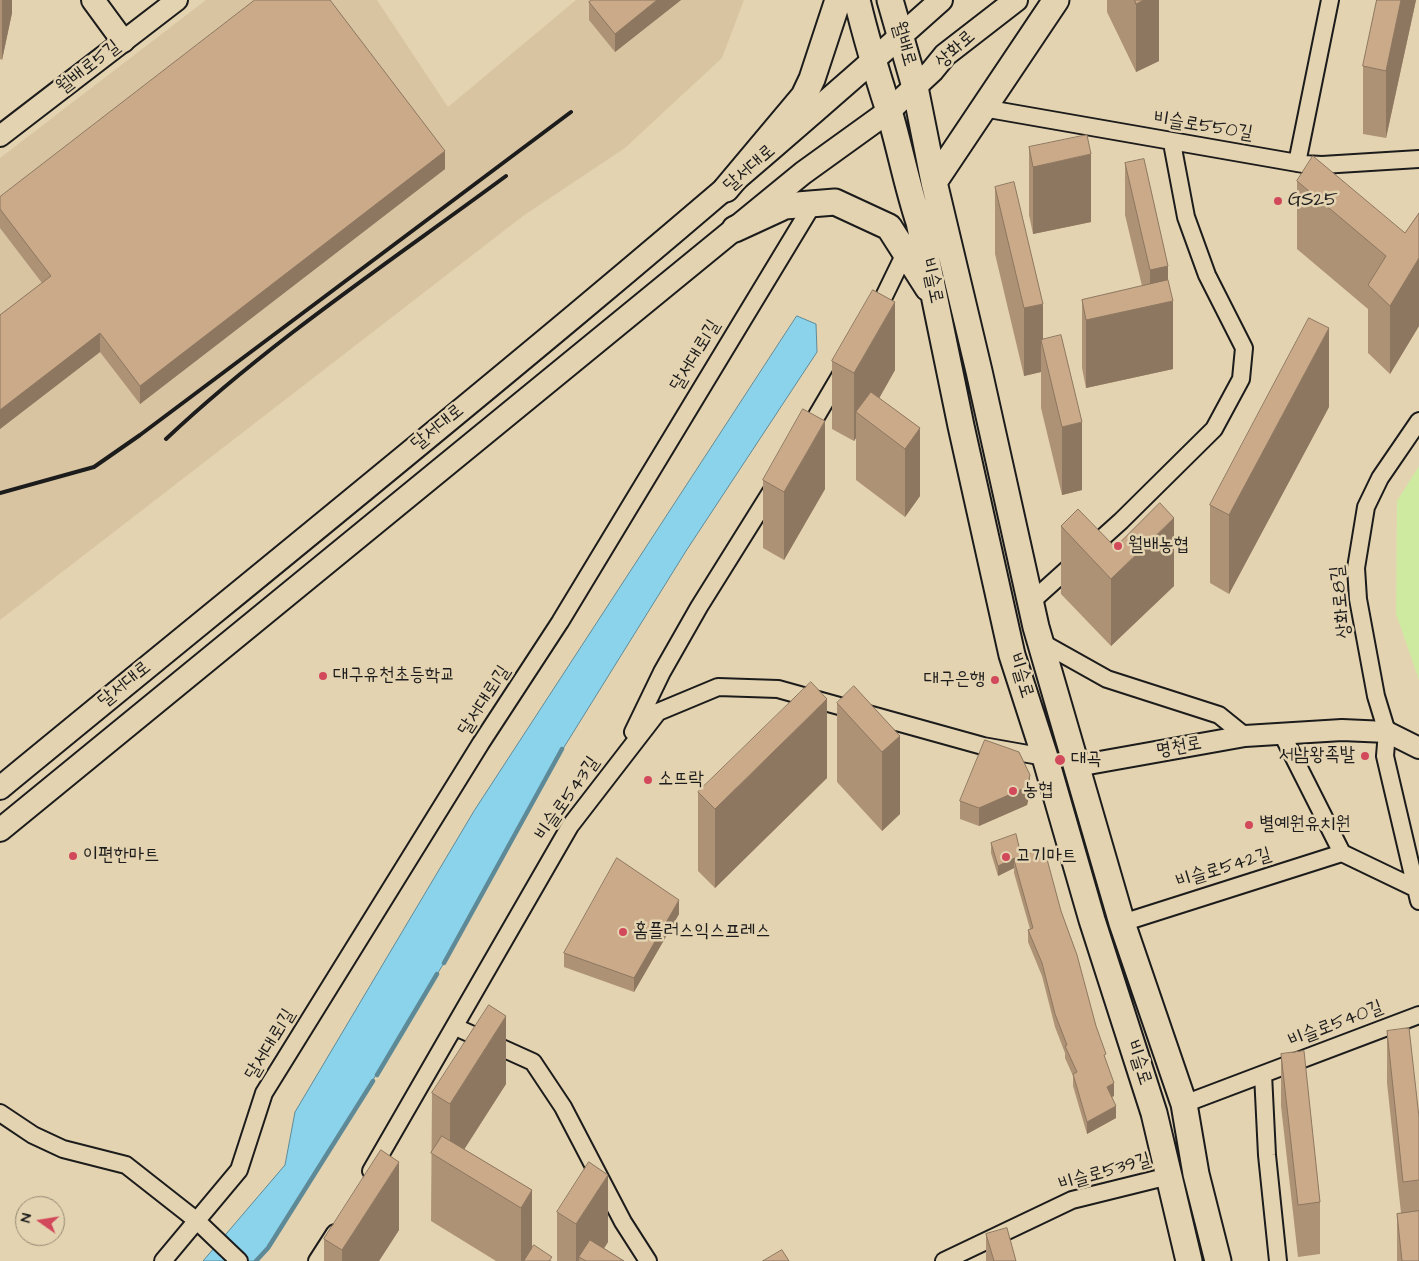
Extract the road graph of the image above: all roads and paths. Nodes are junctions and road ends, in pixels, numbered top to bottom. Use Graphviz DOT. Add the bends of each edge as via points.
graph roads {
  1 [pos="93,0"];
  2 [pos="177,0"];
  3 [pos="838,0"];
  4 [pos="857,0"];
  5 [pos="890,0"];
  6 [pos="941,0"];
  7 [pos="1016,0"];
  8 [pos="1056,0"];
  9 [pos="1330,0"];
  10 [pos="901,37"];
  11 [pos="123,41"];
  12 [pos="876,73"];
  13 [pos="915,87"];
  14 [pos="983,108"];
  15 [pos="889,111"];
  16 [pos="0,136"];
  17 [pos="1172,143"];
  18 [pos="827,155"];
  19 [pos="1419,159"];
  20 [pos="1297,163"];
  21 [pos="934,182"];
  22 [pos="726,189"];
  23 [pos="909,193"];
  24 [pos="813,204"];
  25 [pos="735,229"];
  26 [pos="905,256"];
  27 [pos="935,298"];
  28 [pos="868,327"];
  29 [pos="850,358"];
  30 [pos="1419,421"];
  31 [pos="797,451"];
  32 [pos="782,476"];
  33 [pos="1031,602"];
  34 [pos="1040,642"];
  35 [pos="1387,732"];
  36 [pos="1282,734"];
  37 [pos="1245,736"];
  38 [pos="1419,748"];
  39 [pos="1045,757"];
  40 [pos="1077,766"];
  41 [pos="615,768"];
  42 [pos="0,788"];
  43 [pos="0,830"];
  44 [pos="1342,853"];
  45 [pos="1418,894"];
  46 [pos="1122,922"];
  47 [pos="1419,1015"];
  48 [pos="462,1030"];
  49 [pos="1263,1074"];
  50 [pos="1184,1104"];
  51 [pos="0,1112"];
  52 [pos="1169,1176"];
  53 [pos="361,1188"];
  54 [pos="341,1223"];
  55 [pos="202,1225"];
  56 [pos="163,1261"];
  57 [pos="239,1261"];
  58 [pos="317,1261"];
  59 [pos="648,1261"];
  60 [pos="944,1261"];
  61 [pos="1189,1261"];
  62 [pos="1218,1261"];
  63 [pos="1278,1261"];
  1 -- 11 [label="main road"];
  2 -- 11 [label="street, 월배로5길"];
  3 -- 22 [label="main road" via="804,96"];
  4 -- 12 [label="main road, 월배로"];
  5 -- 10 [label="main road, 월배로"];
  6 -- 10 [label="main road"];
  7 -- 13 [label="main road, 상화로" via="945,55"];
  8 -- 14 [label="main road"];
  9 -- 20 [label="street"];
  10 -- 12 [label="main road"];
  10 -- 13 [label="main road, 월배로"];
  11 -- 16 [label="street, 월배로5길"];
  12 -- 15 [label="main road, 비슬로"];
  12 -- 22 [label="main road, 달서대로"];
  13 -- 15 [label="main road, 상화로"];
  13 -- 21 [label="main road, 비슬로"];
  14 -- 17 [label="street, 비슬로550길"];
  14 -- 21 [label="main road"];
  15 -- 18 [label="main road, 상화로"];
  15 -- 23 [label="main road, 비슬로"];
  17 -- 20 [label="street, 비슬로550길"];
  17 -- 33 [label="street" via="1186,217 1207,275 1244,348 1241,379 1214,429 1121,521"];
  18 -- 25 [label="main road, 달서대로"];
  19 -- 20 [label="street, 비슬로550길" via="1322,165"];
  21 -- 33 [label="main road, 비슬로"];
  22 -- 42 [label="main road, 달서대로"];
  23 -- 26 [label="street" via="909,244"];
  23 -- 27 [label="main road, 비슬로" via="919,222"];
  24 -- 25 [label="main road" via="785,206"];
  24 -- 26 [label="main road" via="835,202 889,227"];
  24 -- 55 [label="street, 달서대로1길" via="560,622 264,1093 239,1170"];
  25 -- 43 [label="main road, 달서대로"];
  26 -- 27 [label="main road"];
  26 -- 28 [label="street"];
  27 -- 39 [label="main road, 비슬로" via="1012,655"];
  29 -- 31 [label="street"];
  30 -- 35 [label="street, 상화로8길" via="1380,478 1366,508 1356,568 1358,599 1376,696"];
  32 -- 41 [label="street" via="666,664"];
  33 -- 34 [label="main road, 비슬로"];
  34 -- 37 [label="street" via="1107,679 1219,715"];
  34 -- 40 [label="main road, 비슬로"];
  35 -- 36 [label="street, 명천로" via="1342,730"];
  35 -- 38 [label="street, 명천로"];
  35 -- 45 [label="street" via="1385,756"];
  36 -- 37 [label="street, 명천로"];
  36 -- 44 [label="street"];
  37 -- 40 [label="street, 명천로"];
  39 -- 41 [label="street, 비슬로543길" via="983,746 778,689 718,688 658,712"];
  39 -- 52 [label="main road, 비슬로" via="1092,920 1154,1114"];
  40 -- 46 [label="main road, 비슬로"];
  41 -- 53 [label="street, 비슬로543길" via="570,826"];
  44 -- 45 [label="street"];
  44 -- 46 [label="street, 비슬로542길"];
  46 -- 50 [label="main road, 비슬로"];
  47 -- 49 [label="street, 비슬로540길"];
  48 -- 59 [label="street" via="533,1062 563,1107 623,1222"];
  49 -- 50 [label="street, 비슬로540길"];
  49 -- 63 [label="street"];
  50 -- 62 [label="main road, 비슬로" via="1196,1174"];
  51 -- 55 [label="street" via="33,1135 63,1149 126,1164"];
  52 -- 60 [label="street, 비슬로539길" via="1072,1200"];
  52 -- 61 [label="main road, 비슬로"];
  54 -- 58 [label="street"];
  55 -- 56 [label="street, 달서대로1길"];
  55 -- 57 [label="street"];
}
